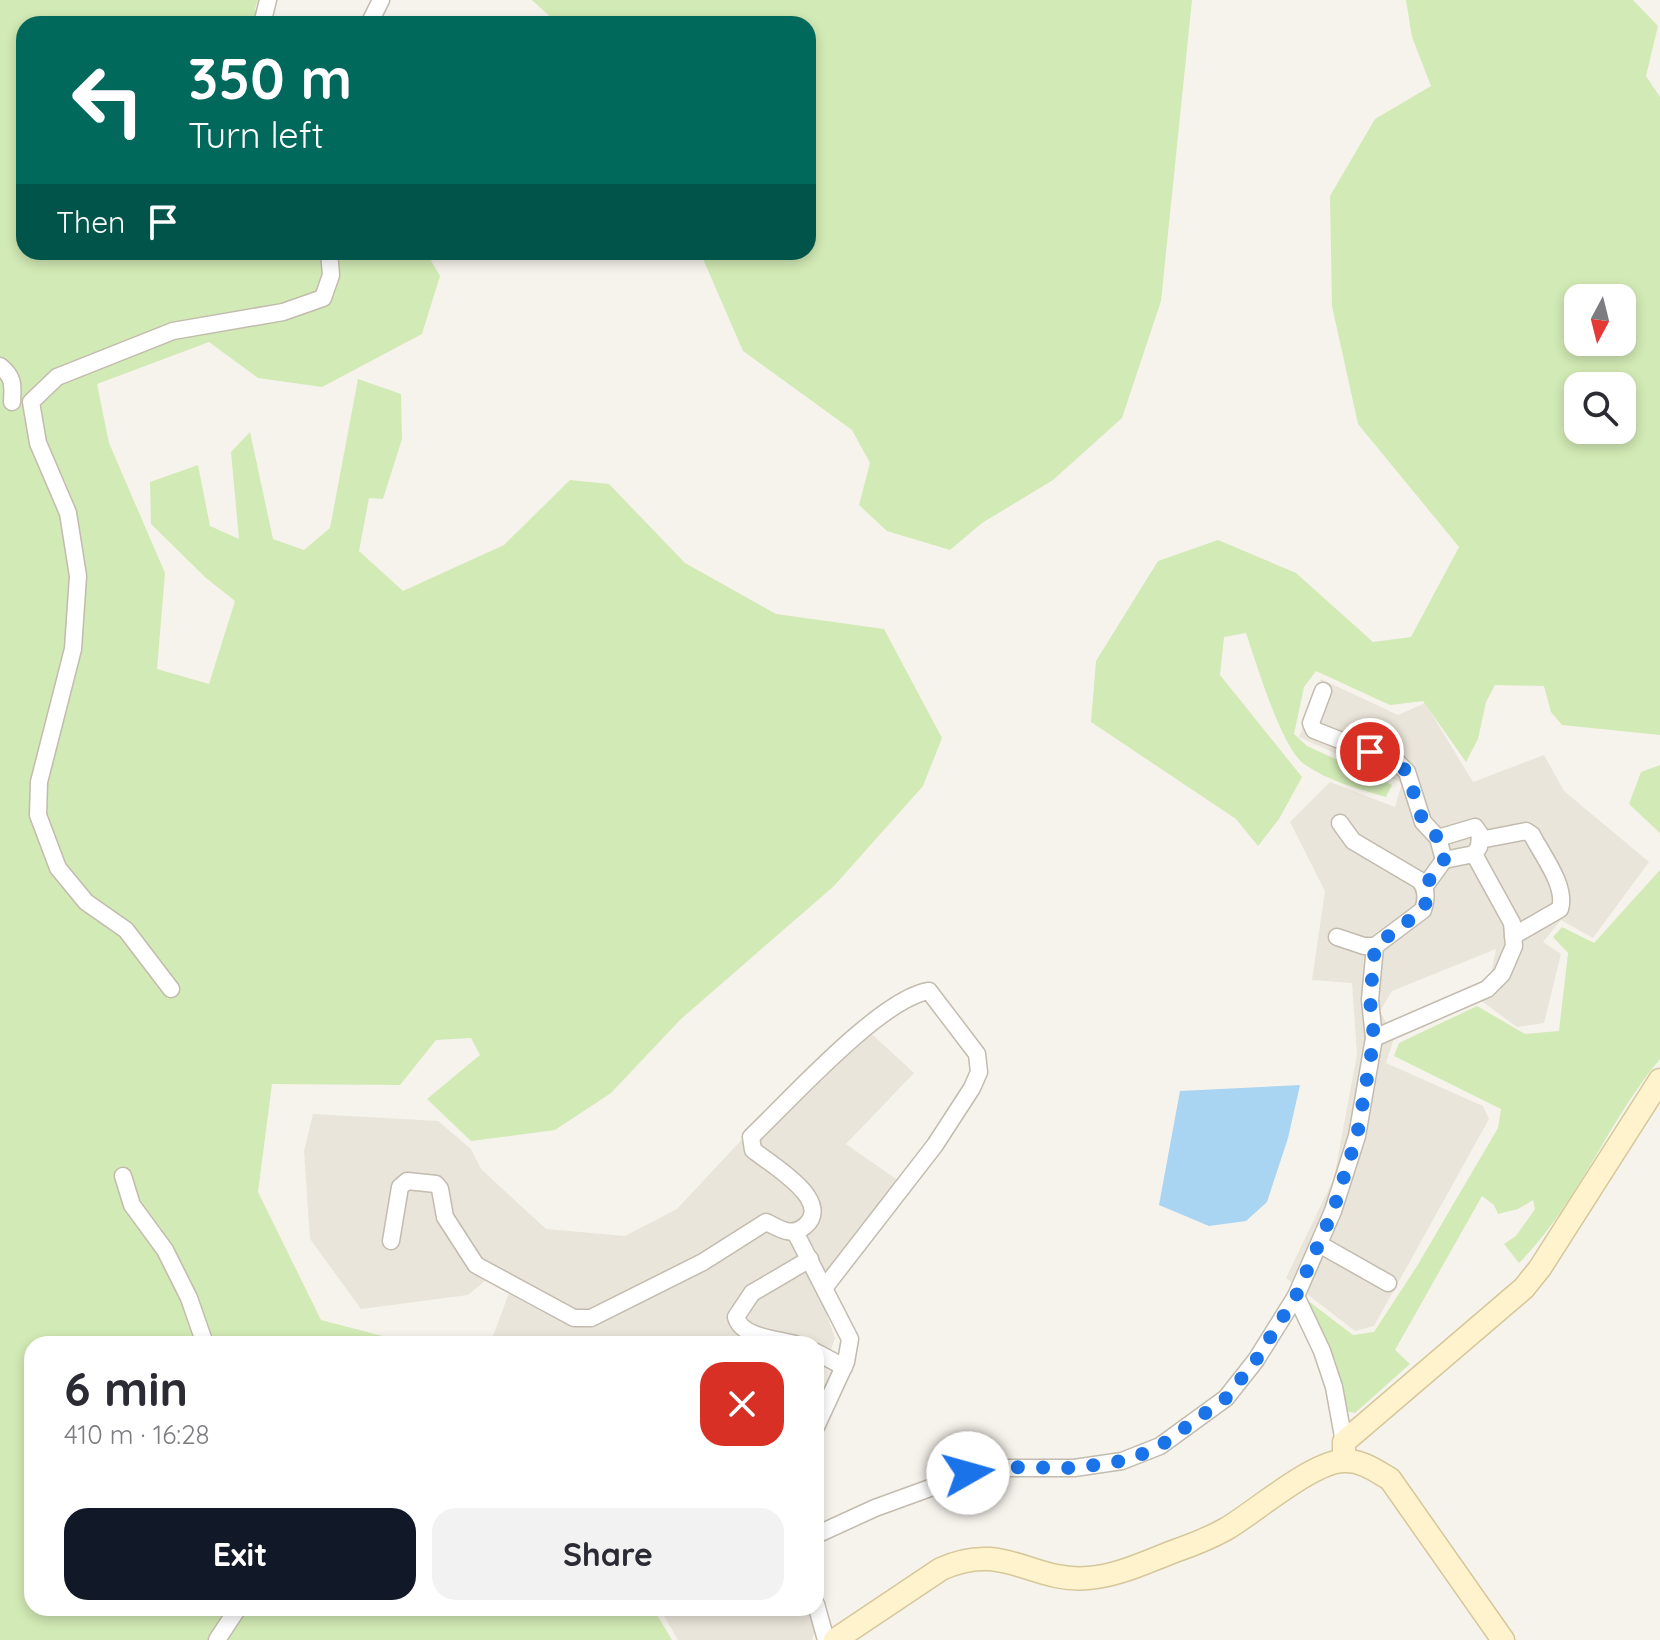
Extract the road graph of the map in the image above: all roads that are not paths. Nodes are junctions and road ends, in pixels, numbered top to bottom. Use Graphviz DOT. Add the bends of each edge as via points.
graph roads {
  1 [pos="330,260"];
  2 [pos="0,366"];
  3 [pos="31,402"];
  4 [pos="6,408"];
  5 [pos="1323,691"];
  6 [pos="1340,823"];
  7 [pos="1438,838"];
  8 [pos="1477,847"];
  9 [pos="1444,860"];
  10 [pos="1425,886"];
  11 [pos="1513,936"];
  12 [pos="1337,937"];
  13 [pos="1375,946"];
  14 [pos="171,989"];
  15 [pos="1374,1038"];
  16 [pos="1660,1080"];
  17 [pos="123,1176"];
  18 [pos="795,1232"];
  19 [pos="391,1241"];
  20 [pos="1319,1244"];
  21 [pos="810,1259"];
  22 [pos="1388,1283"];
  23 [pos="825,1287"];
  24 [pos="1296,1296"];
  25 [pos="202,1336"];
  26 [pos="764,1336"];
  27 [pos="824,1356"];
  28 [pos="844,1367"];
  29 [pos="824,1410"];
  30 [pos="1344,1451"];
  31 [pos="824,1531"];
  32 [pos="233,1616"];
  33 [pos="819,1616"];
  34 [pos="217,1640"];
  35 [pos="826,1640"];
  36 [pos="835,1640"];
  37 [pos="1503,1640"];
  1 -- 3 [label="street" via="323,298 283,312 173,331 57,377"];
  2 -- 4 [label="street" via="13,383"];
  3 -- 4 [label="street"];
  3 -- 14 [label="street" via="38,443 68,513 78,576 73,649 39,782 38,815 58,868 86,902 126,930"];
  5 -- 7 [label="street" via="1311,723 1314,730 1398,763 1407,772 1423,822"];
  6 -- 10 [label="street" via="1353,841"];
  7 -- 8 [label="street" via="1475,827 1480,834"];
  7 -- 9 [label="street"];
  8 -- 9 [label="street"];
  8 -- 11 [label="street"];
  8 -- 11 [label="street" via="1526,831 1557,883 1563,900 1560,909"];
  9 -- 10 [label="street"];
  10 -- 13 [label="street" via="1423,910"];
  11 -- 15 [label="street" via="1502,974 1487,989"];
  12 -- 13 [label="street"];
  13 -- 15 [label="street" via="1370,1000"];
  15 -- 20 [label="street" via="1357,1136"];
  16 -- 30 [label="street" via="1524,1288"];
  17 -- 25 [label="street" via="132,1205 165,1250 189,1298"];
  18 -- 19 [label="street" via="766,1222 703,1262 591,1318 574,1318 476,1265 445,1217 436,1184 407,1181 400,1187"];
  18 -- 21 [label="street"];
  18 -- 23 [label="street" via="813,1217 810,1196 753,1150 751,1137 873,1020 914,993 929,991 977,1054 979,1072 935,1145"];
  20 -- 22 [label="street"];
  20 -- 24 [label="street"];
  21 -- 23 [label="street"];
  21 -- 26 [label="street" via="752,1293 736,1317 745,1331"];
  23 -- 28 [label="street" via="850,1339"];
  24 -- 30 [label="street" via="1334,1387"];
  24 -- 31 [label="street" via="1226,1398 1160,1446 1098,1465 985,1468"];
  27 -- 28 [label="street"];
  28 -- 29 [label="street"];
  30 -- 36 [label="street" via="1225,1529 1126,1569 1088,1579 1000,1559 958,1561"];
  30 -- 37 [label="street" via="1390,1479"];
  32 -- 34 [label="street"];
  33 -- 35 [label="street"];
}
